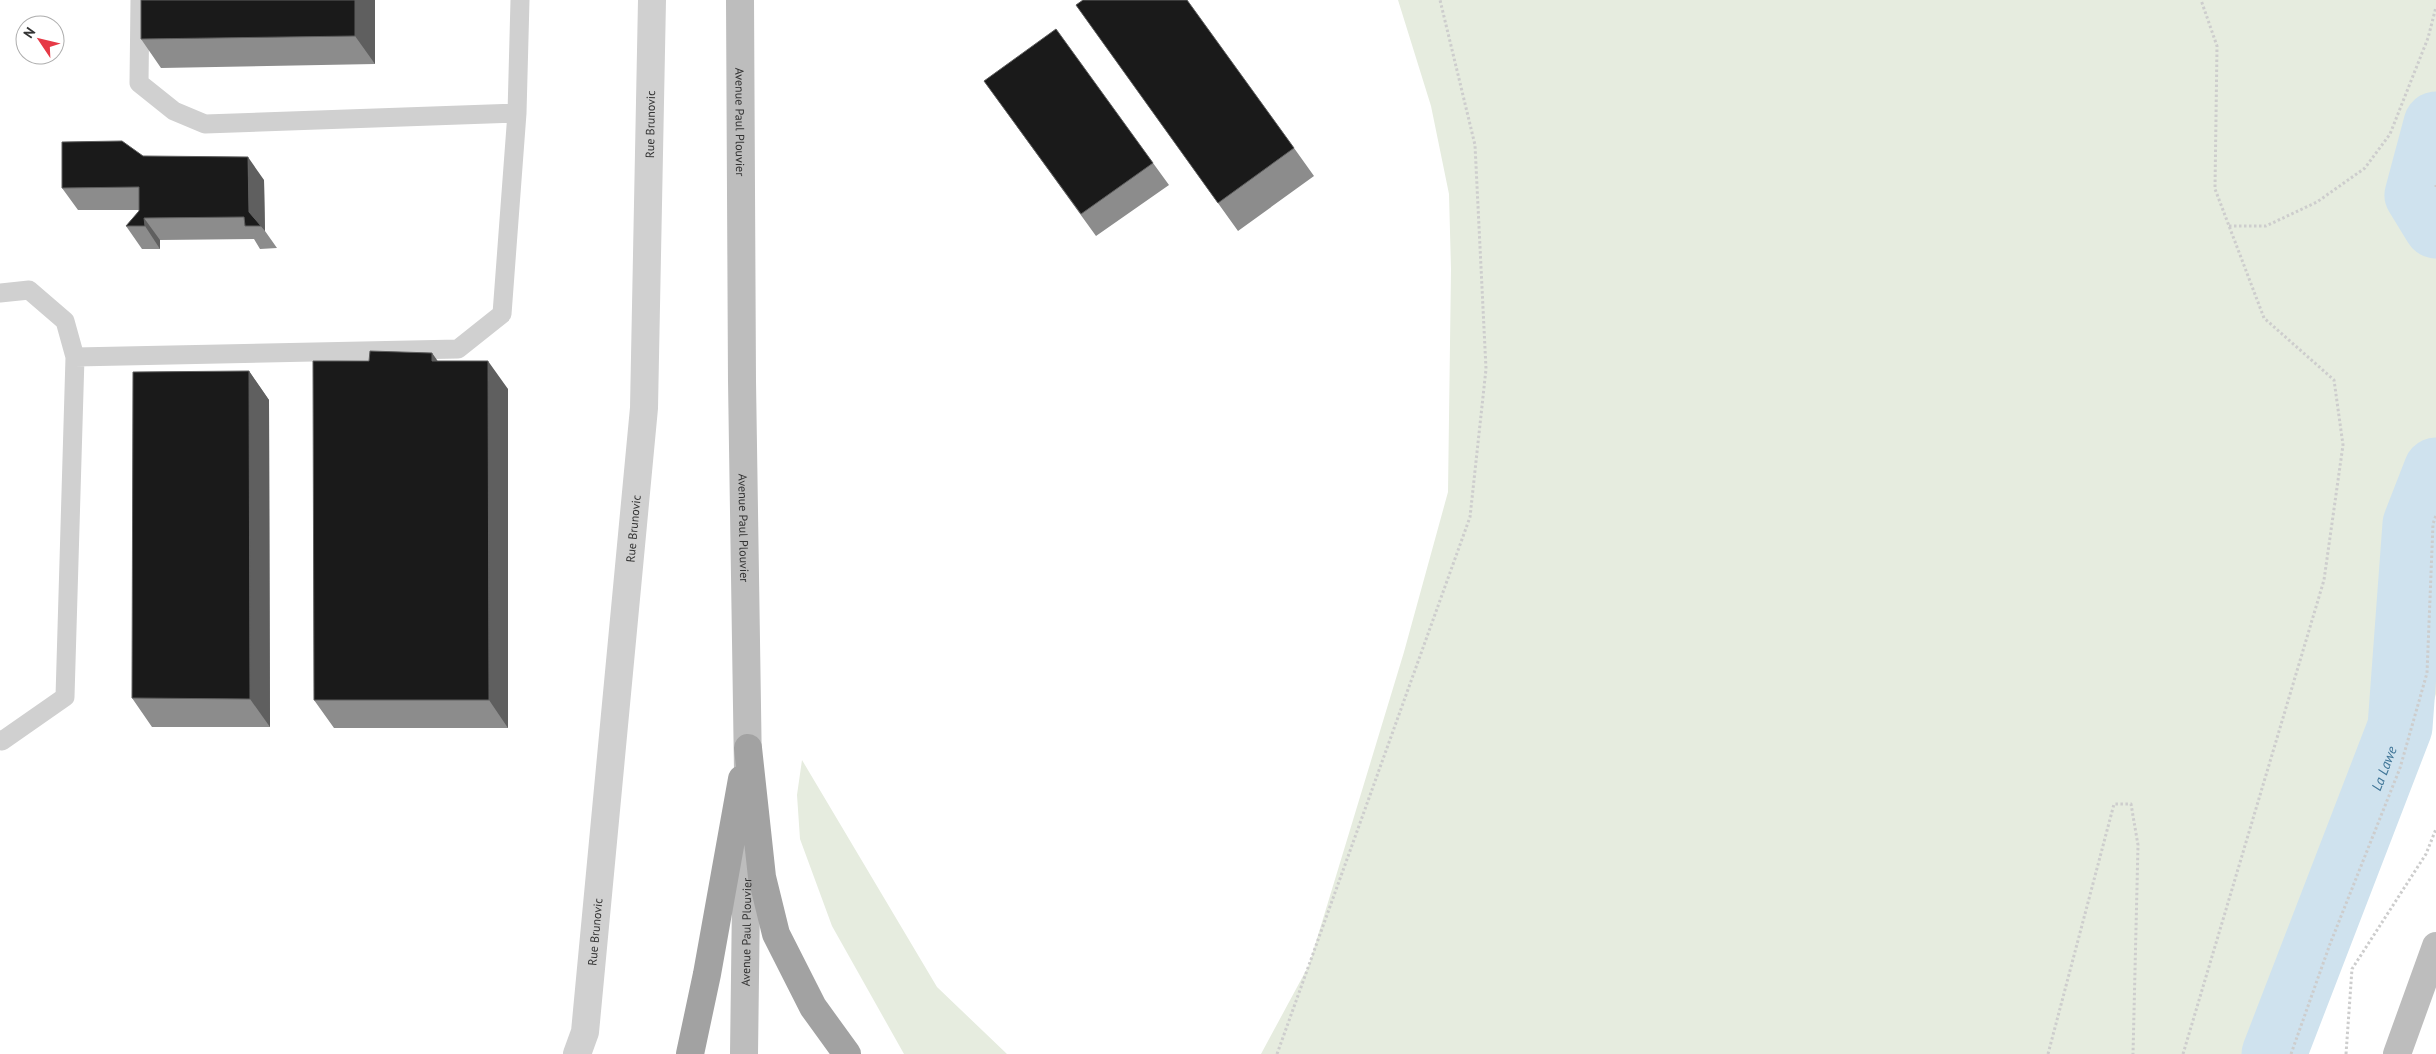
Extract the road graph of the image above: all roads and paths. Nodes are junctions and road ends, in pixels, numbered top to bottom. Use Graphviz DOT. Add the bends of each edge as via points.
graph roads {
  1 [pos="140,0"];
  2 [pos="520,0"];
  3 [pos="652,0"];
  4 [pos="740,0"];
  5 [pos="1440,0"];
  6 [pos="2201,0"];
  7 [pos="2436,7"];
  8 [pos="517,113"];
  9 [pos="2229,226"];
  10 [pos="0,293"];
  11 [pos="76,357"];
  12 [pos="2436,515"];
  13 [pos="0,740"];
  14 [pos="748,748"];
  15 [pos="2436,829"];
  16 [pos="2436,946"];
  17 [pos="577,1054"];
  18 [pos="690,1054"];
  19 [pos="744,1054"];
  20 [pos="847,1054"];
  21 [pos="1277,1054"];
  22 [pos="2048,1054"];
  23 [pos="2133,1054"];
  24 [pos="2183,1054"];
  25 [pos="2292,1054"];
  26 [pos="2346,1054"];
  27 [pos="2397,1054"];
  1 -- 8 [label="lane" via="139,84 174,111 206,124"];
  2 -- 8 [label="lane"];
  3 -- 17 [label="street, Rue Brunovic" via="644,408 585,1032"];
  4 -- 14 [label="main road, Avenue Paul Plouvier"];
  5 -- 21 [label="path" via="1475,145 1486,369 1470,517"];
  6 -- 9 [label="path" via="2217,46 2215,189"];
  7 -- 9 [label="path" via="2428,38 2390,134 2365,168 2317,202 2266,226"];
  8 -- 11 [label="lane" via="502,314 458,349"];
  9 -- 24 [label="path" via="2264,318 2334,380 2343,445 2324,580"];
  10 -- 11 [label="lane" via="29,290 65,321"];
  11 -- 13 [label="lane" via="66,697"];
  12 -- 25 [label="path" via="2427,673 2400,768 2330,944"];
  14 -- 18 [label="highway"];
  14 -- 19 [label="main road, Avenue Paul Plouvier"];
  14 -- 20 [label="highway" via="762,876 776,934 813,1007"];
  15 -- 26 [label="path" via="2426,854 2352,969"];
  16 -- 27 [label="main road"];
  22 -- 23 [label="path" via="2114,804 2131,804 2138,845"];
}
